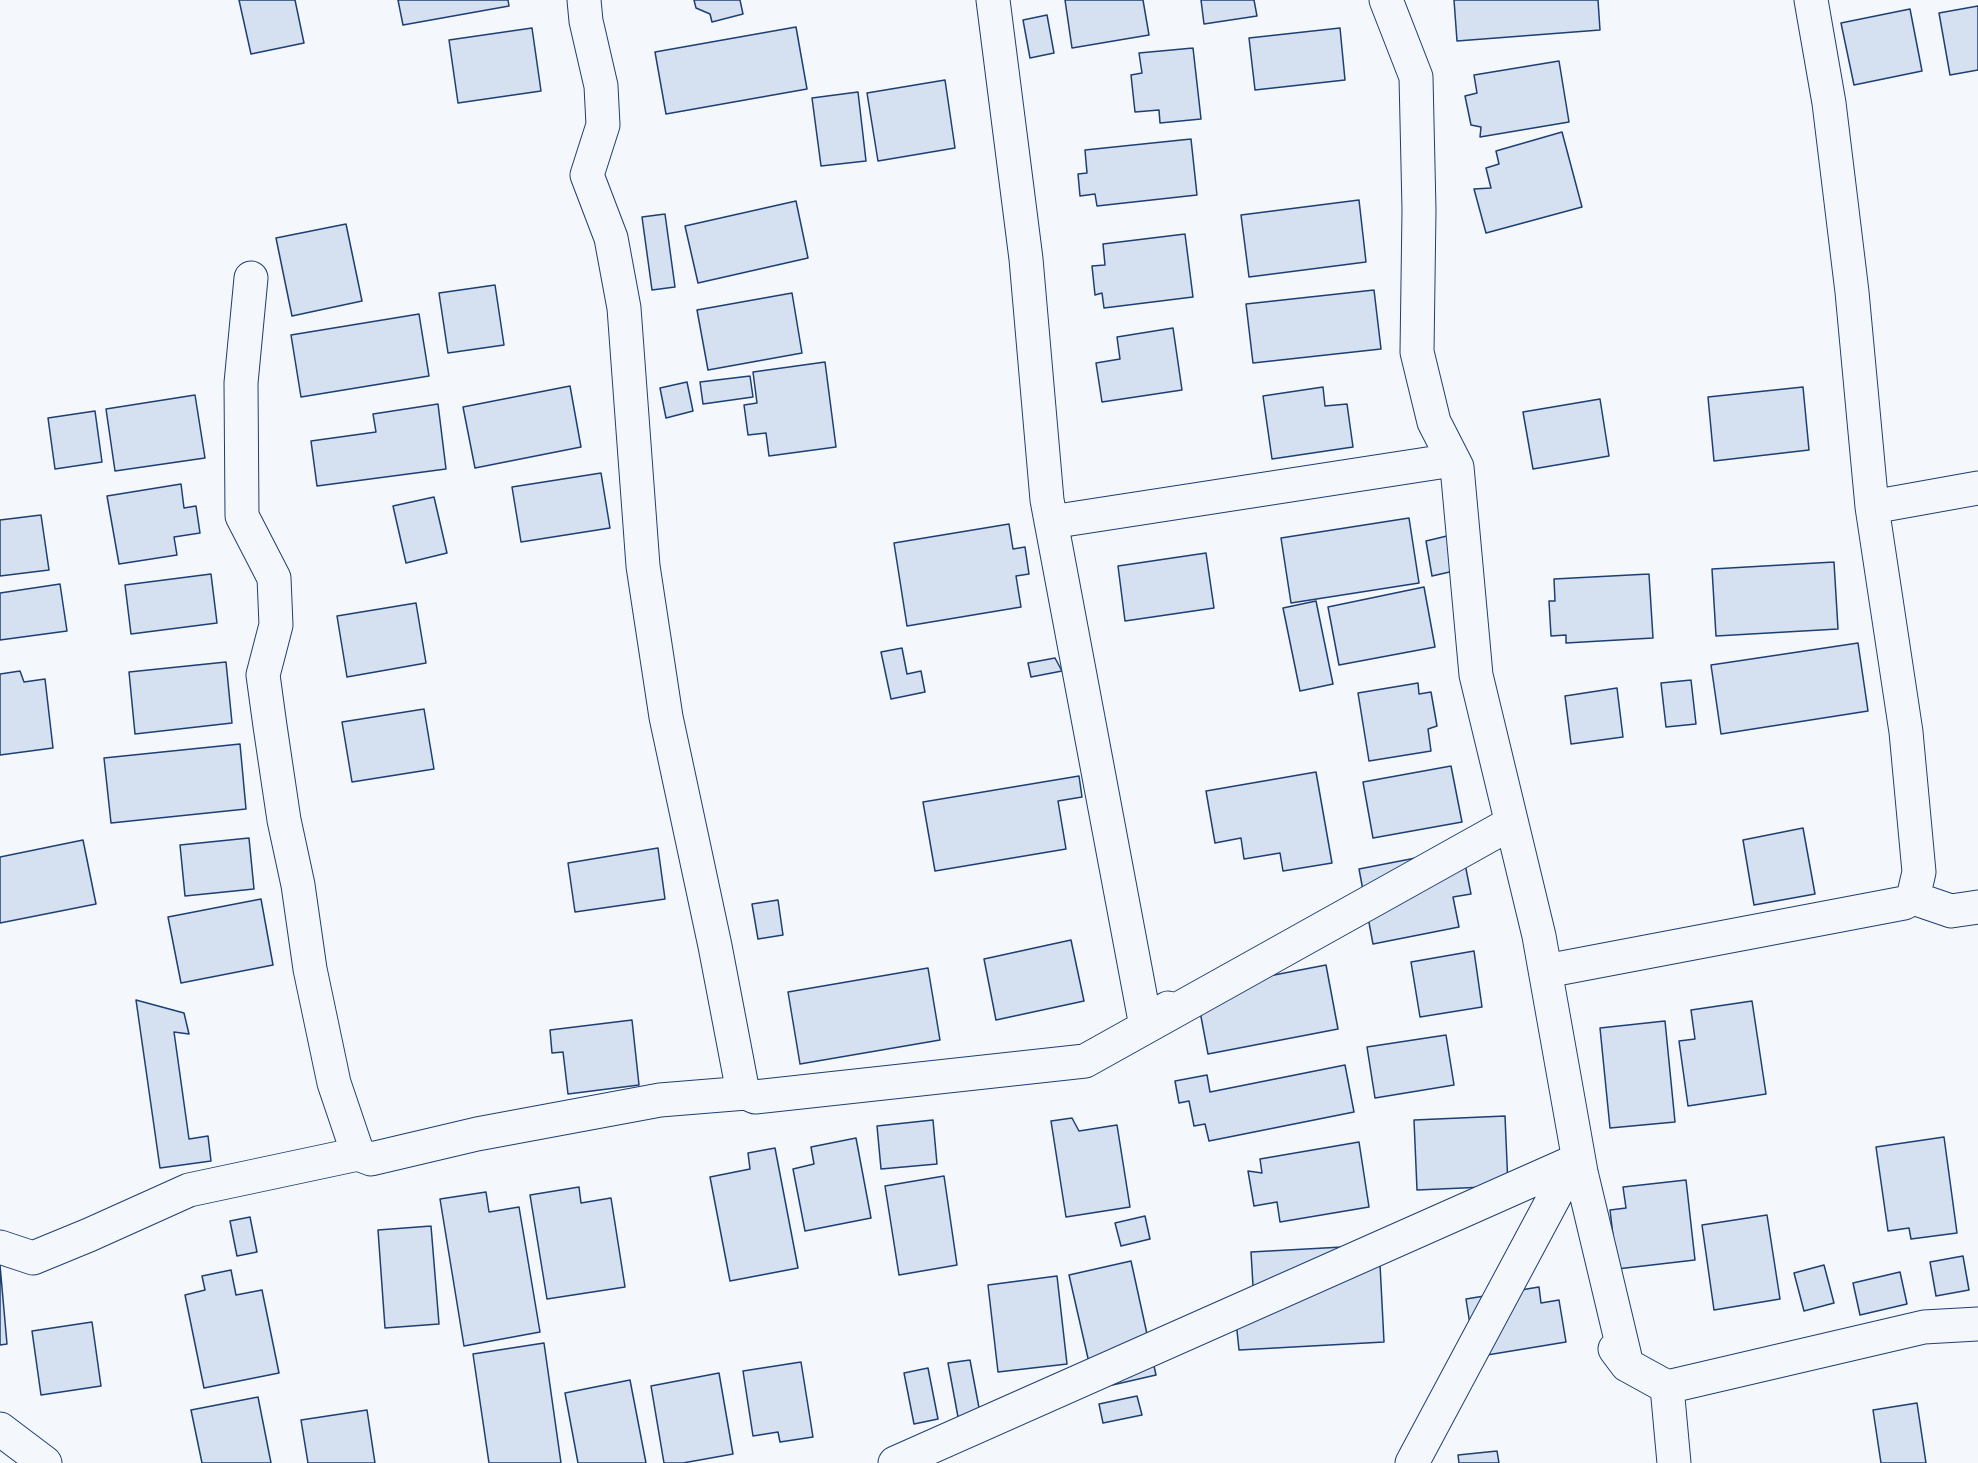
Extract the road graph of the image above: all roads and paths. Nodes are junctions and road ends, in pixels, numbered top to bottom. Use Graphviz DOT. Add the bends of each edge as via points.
graph roads {
  1 [pos="584,0"];
  2 [pos="993,0"];
  3 [pos="1386,0"];
  4 [pos="1811,0"];
  5 [pos="251,278"];
  6 [pos="1454,460"];
  7 [pos="1978,488"];
  8 [pos="1872,507"];
  9 [pos="1051,522"];
  10 [pos="1508,825"];
  11 [pos="1913,898"];
  12 [pos="1978,907"];
  13 [pos="1546,971"];
  14 [pos="746,1093"];
  15 [pos="358,1154"];
  16 [pos="1574,1162"];
  17 [pos="0,1246"];
  18 [pos="1978,1324"];
  19 [pos="1628,1365"];
  20 [pos="1667,1387"];
  21 [pos="0,1429"];
  22 [pos="45,1463"];
  23 [pos="895,1463"];
  24 [pos="1412,1463"];
  25 [pos="1674,1463"];
  1 -- 14 [label="street" via="601,86 603,125 587,175 611,238 624,308 643,566 666,717"];
  2 -- 9 [label="street" via="1026,259"];
  3 -- 6 [label="street" via="1416,77 1417,352 1434,422"];
  4 -- 8 [label="street" via="1829,103 1852,292"];
  5 -- 15 [label="street" via="241,383 242,516 274,578 276,625 263,675 270,726 312,980 334,1083"];
  6 -- 9 [label="street"];
  6 -- 13 [label="street" via="1476,675"];
  7 -- 8 [label="street"];
  8 -- 11 [label="street" via="1906,732 1919,872"];
  9 -- 10 [label="street" via="1145,1020"];
  10 -- 14 [label="street" via="1085,1062 755,1097"];
  10 -- 16 [label="street"];
  11 -- 12 [label="street" via="1951,911"];
  11 -- 13 [label="street" via="1904,903"];
  13 -- 19 [label="street" via="1581,1172"];
  14 -- 15 [label="street" via="660,1100 477,1134 371,1159"];
  15 -- 17 [label="street" via="189,1190 33,1258"];
  16 -- 19 [label="street" via="1573,1211 1595,1279 1593,1320"];
  16 -- 23 [label="street"];
  16 -- 24 [label="street"];
  18 -- 20 [label="street" via="1924,1327"];
  19 -- 20 [label="street"];
  20 -- 25 [label="street"];
  21 -- 22 [label="street"];
}
